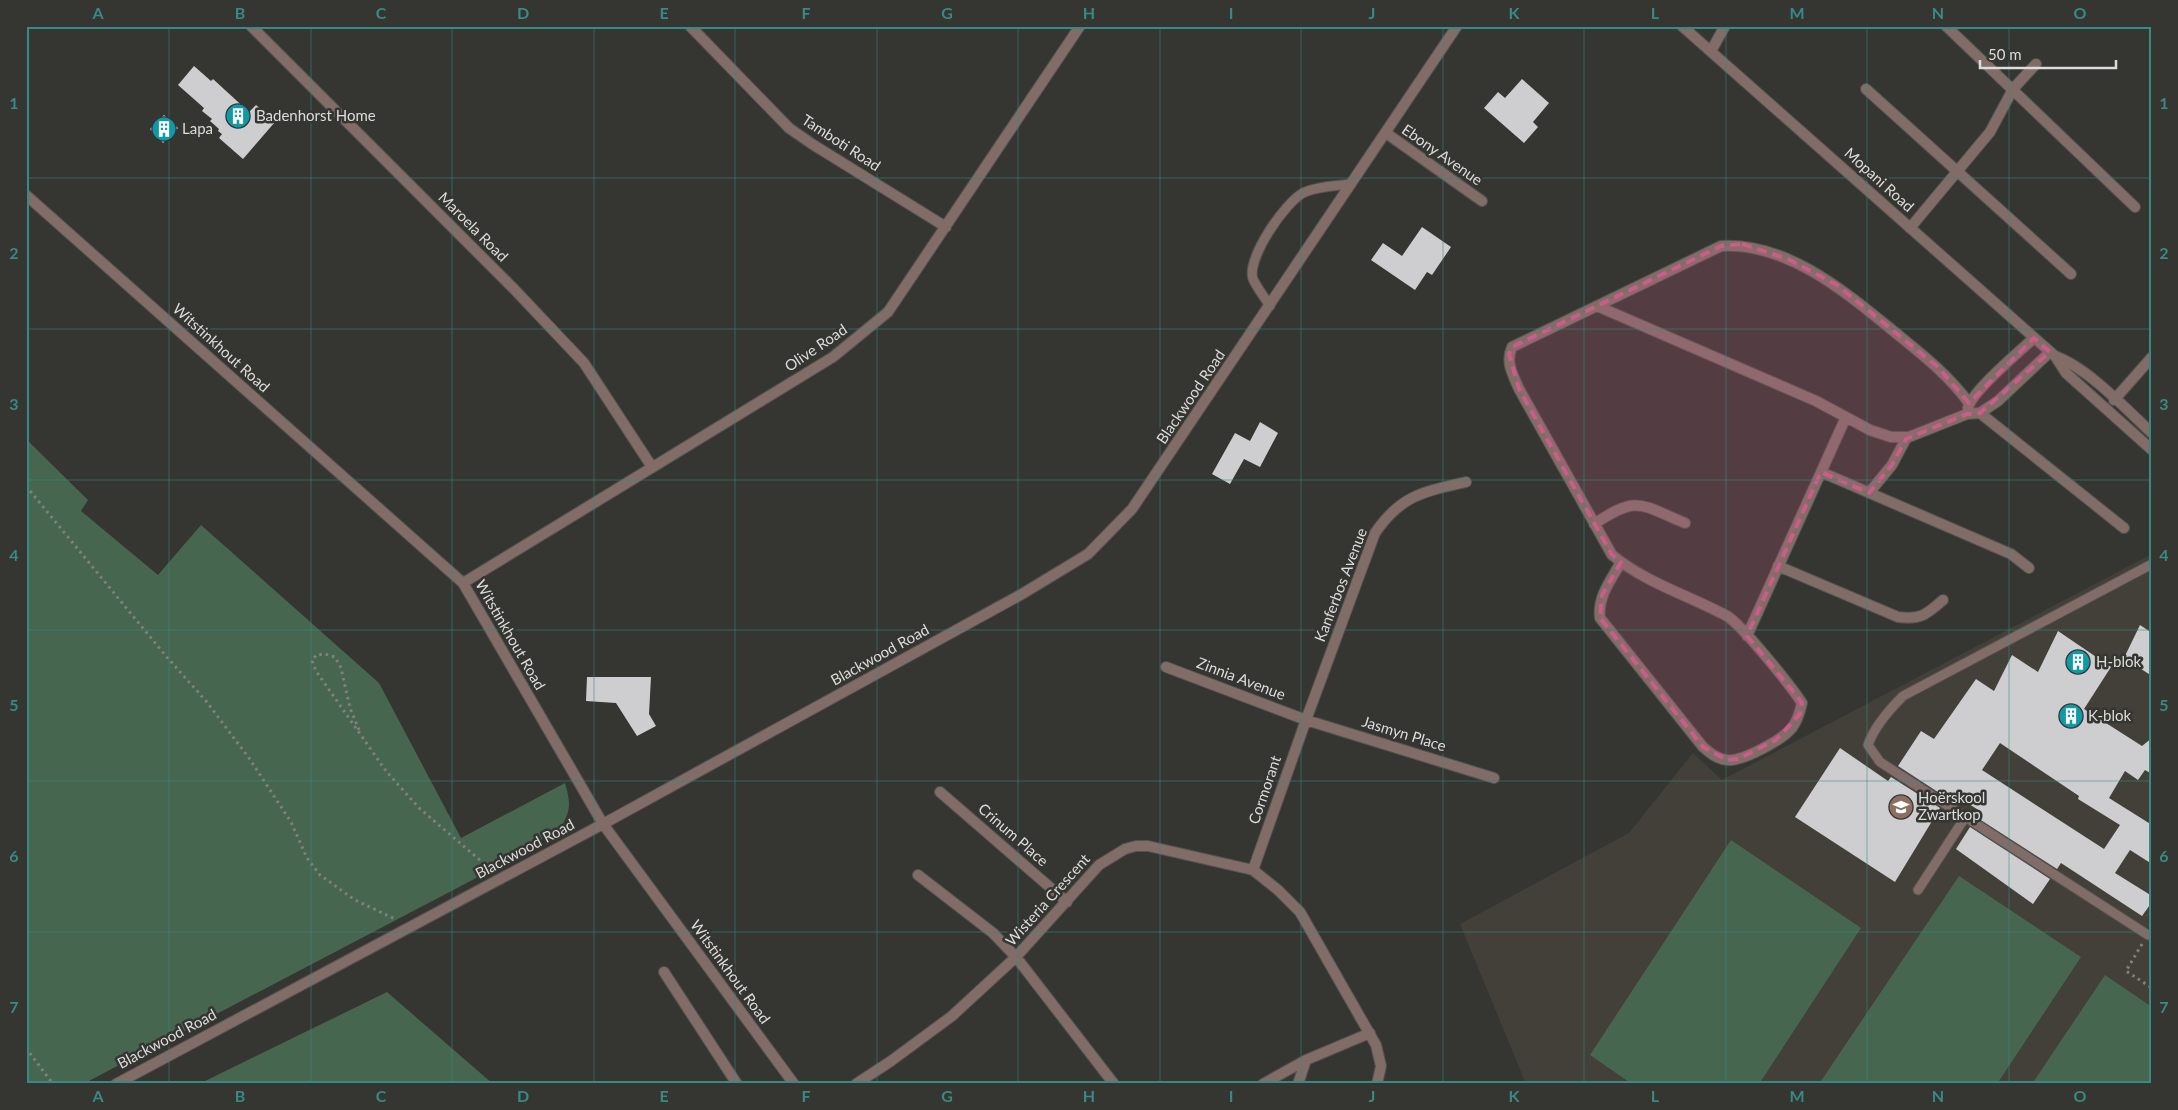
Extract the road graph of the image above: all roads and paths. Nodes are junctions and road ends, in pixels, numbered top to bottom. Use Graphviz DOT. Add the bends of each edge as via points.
graph roads {
  1 [pos="251,26"];
  2 [pos="690,26"];
  3 [pos="1080,26"];
  4 [pos="1457,26"];
  5 [pos="1682,26"];
  6 [pos="1725,26"];
  7 [pos="1946,26"];
  8 [pos="1711,51"];
  9 [pos="2036,64"];
  10 [pos="1866,89"];
  11 [pos="2013,89"];
  12 [pos="1386,133"];
  13 [pos="1957,172"];
  14 [pos="1350,184"];
  15 [pos="26,195"];
  16 [pos="1482,201"];
  17 [pos="2134,207"];
  18 [pos="946,227"];
  19 [pos="1910,228"];
  20 [pos="2071,274"];
  21 [pos="1270,306"];
  22 [pos="1597,306"];
  23 [pos="2034,338"];
  24 [pos="2053,354"];
  25 [pos="2152,357"];
  26 [pos="2114,400"];
  27 [pos="1969,402"];
  28 [pos="1980,413"];
  29 [pos="1967,414"];
  30 [pos="1846,417"];
  31 [pos="2152,433"];
  32 [pos="1907,438"];
  33 [pos="2152,450"];
  34 [pos="652,466"];
  35 [pos="1821,472"];
  36 [pos="1466,482"];
  37 [pos="26,486"];
  38 [pos="1869,493"];
  39 [pos="1685,523"];
  40 [pos="1594,524"];
  41 [pos="2124,528"];
  42 [pos="1620,562"];
  43 [pos="2152,564"];
  44 [pos="1778,566"];
  45 [pos="2029,568"];
  46 [pos="463,583"];
  47 [pos="1943,600"];
  48 [pos="1747,636"];
  49 [pos="1166,667"];
  50 [pos="1306,720"];
  51 [pos="360,730"];
  52 [pos="1494,778"];
  53 [pos="940,792"];
  54 [pos="1966,816"];
  55 [pos="603,824"];
  56 [pos="1253,870"];
  57 [pos="918,875"];
  58 [pos="505,876"];
  59 [pos="1918,890"];
  60 [pos="1067,902"];
  61 [pos="410,927"];
  62 [pos="2148,935"];
  63 [pos="1016,957"];
  64 [pos="664,972"];
  65 [pos="2152,988"];
  66 [pos="1370,1033"];
  67 [pos="26,1048"];
  68 [pos="1306,1060"];
  69 [pos="53,1084"];
  70 [pos="116,1084"];
  71 [pos="737,1084"];
  72 [pos="794,1084"];
  73 [pos="856,1084"];
  74 [pos="1114,1084"];
  75 [pos="1263,1084"];
  76 [pos="1298,1084"];
  77 [pos="1377,1084"];
  1 -- 34 [label="street, Maroela Road" via="508,282 584,363"];
  2 -- 18 [label="street, Tamboti Road" via="789,128"];
  3 -- 18 [label="street, Olive Road"];
  4 -- 12 [label="street, Blackwood Road"];
  5 -- 8 [label="street, Mopani Road"];
  6 -- 8 [label="street"];
  7 -- 11 [label="street"];
  8 -- 19 [label="street, Mopani Road"];
  9 -- 11 [label="street"];
  10 -- 13 [label="street"];
  11 -- 13 [label="street" via="1994,127"];
  11 -- 17 [label="street"];
  12 -- 14 [label="street, Blackwood Road"];
  12 -- 16 [label="street, Ebony Avenue"];
  13 -- 19 [label="street"];
  13 -- 20 [label="street"];
  14 -- 21 [label="street, Blackwood Road"];
  14 -- 21 [label="lane" via="1304,192 1280,216 1256,256 1253,270 1253,279"];
  15 -- 46 [label="street, Witstinkhout Road"];
  18 -- 34 [label="street, Olive Road" via="888,312 867,331 833,357"];
  19 -- 23 [label="street, Mopani Road"];
  21 -- 55 [label="street, Blackwood Road" via="1132,509 1088,554 1022,594"];
  22 -- 27 [label="street" via="1721,246 1742,244 1788,259 1837,285 1938,367"];
  22 -- 30 [label="street"];
  22 -- 40 [label="street" via="1512,347 1509,354 1509,367 1519,390"];
  23 -- 24 [label="street, Mopani Road"];
  23 -- 27 [label="street"];
  24 -- 26 [label="street, Mopani Road" via="2068,361"];
  24 -- 28 [label="street"];
  24 -- 33 [label="street, Mopani Road" via="2066,373"];
  25 -- 26 [label="street"];
  26 -- 31 [label="street, Mopani Road"];
  27 -- 29 [label="street"];
  28 -- 29 [label="street"];
  28 -- 41 [label="street"];
  29 -- 32 [label="street"];
  30 -- 32 [label="street" via="1870,430"];
  30 -- 35 [label="street"];
  32 -- 38 [label="street" via="1892,465"];
  34 -- 46 [label="street, Olive Road"];
  35 -- 38 [label="street"];
  35 -- 44 [label="street"];
  36 -- 50 [label="street, Kanferbos Avenue" via="1412,498 1394,509 1375,533"];
  37 -- 61 [label="path" via="217,715 275,797 291,822 307,858 320,875 355,900"];
  38 -- 45 [label="street" via="2011,554"];
  39 -- 40 [label="street" via="1639,504 1617,510"];
  40 -- 42 [label="street" via="1612,555"];
  42 -- 48 [label="street" via="1646,578 1729,617"];
  42 -- 48 [label="street" via="1602,594 1598,608 1600,618 1703,747 1726,760 1738,759 1776,740 1791,728 1800,714 1802,703"];
  43 -- 54 [label="lane" via="1903,696 1884,717 1871,737 1870,750 1880,762"];
  44 -- 47 [label="street" via="1898,617 1913,619 1926,615"];
  44 -- 48 [label="street"];
  46 -- 55 [label="street, Witstinkhout Road"];
  49 -- 50 [label="street, Zinnia Avenue"];
  50 -- 52 [label="street, Jasmyn Place"];
  50 -- 56 [label="street, Cormorant"];
  51 -- 51 [label="path" via="316,671 312,661 316,655 335,657"];
  51 -- 58 [label="path" via="386,771 419,808 481,861"];
  53 -- 60 [label="street, Crinum Place"];
  54 -- 59 [label="lane"];
  54 -- 62 [label="lane"];
  55 -- 58 [label="street, Blackwood Road"];
  55 -- 72 [label="street, Witstinkhout Road"];
  56 -- 60 [label="street, Wisteria Crescent" via="1136,846 1106,859"];
  56 -- 66 [label="street, Wisteria Crescent" via="1300,912"];
  57 -- 63 [label="street" via="994,934"];
  58 -- 61 [label="street, Blackwood Road"];
  60 -- 63 [label="street, Wisteria Crescent"];
  61 -- 70 [label="street, Blackwood Road"];
  62 -- 65 [label="path" via="2126,971"];
  63 -- 73 [label="street, Wisteria Crescent" via="952,1016"];
  63 -- 74 [label="street"];
  64 -- 71 [label="street"];
  66 -- 68 [label="street"];
  66 -- 77 [label="street, Wisteria Crescent" via="1381,1066"];
  67 -- 69 [label="path"];
  68 -- 75 [label="street"];
  68 -- 76 [label="street"];
}
